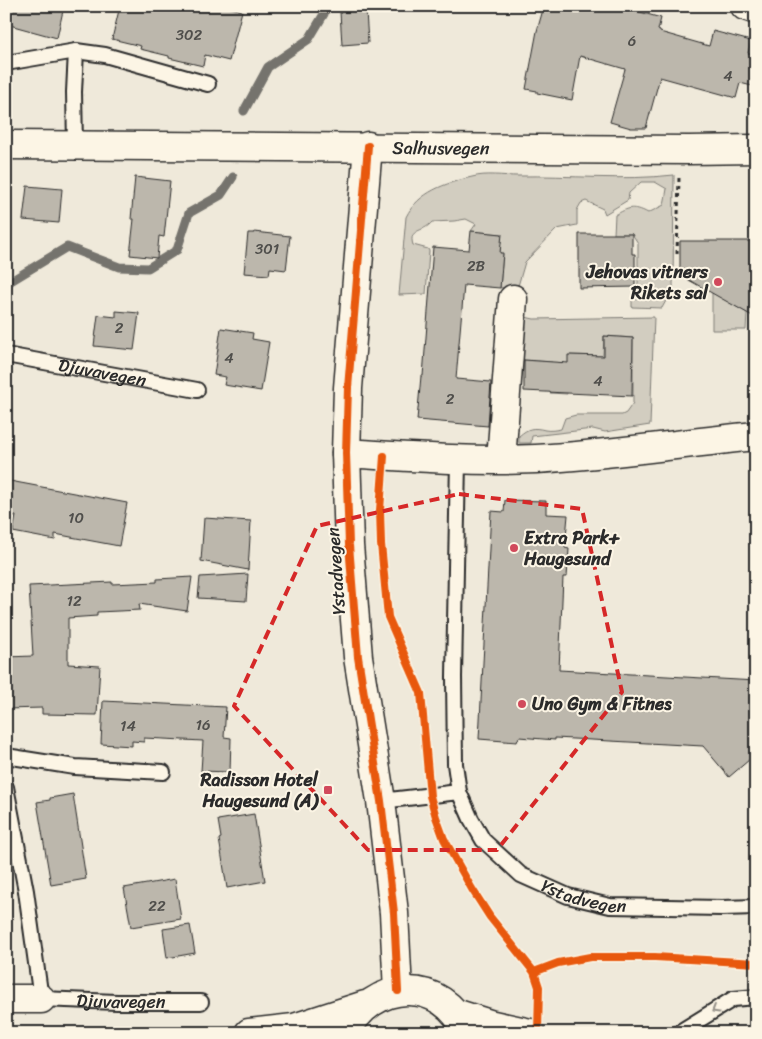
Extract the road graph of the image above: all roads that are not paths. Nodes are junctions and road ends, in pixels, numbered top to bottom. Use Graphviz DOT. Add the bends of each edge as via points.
graph roads {
  1 [pos="745,6"];
  2 [pos="756,10"];
  3 [pos="76,51"];
  4 [pos="6,63"];
  5 [pos="208,84"];
  6 [pos="6,144"];
  7 [pos="75,145"];
  8 [pos="368,146"];
  9 [pos="756,149"];
  10 [pos="513,299"];
  11 [pos="6,354"];
  12 [pos="197,390"];
  13 [pos="756,436"];
  14 [pos="346,453"];
  15 [pos="458,460"];
  16 [pos="501,460"];
  17 [pos="6,756"];
  18 [pos="163,772"];
  19 [pos="6,787"];
  20 [pos="459,792"];
  21 [pos="381,802"];
  22 [pos="756,907"];
  23 [pos="398,991"];
  24 [pos="756,997"];
  25 [pos="6,999"];
  26 [pos="41,999"];
  27 [pos="201,1002"];
  28 [pos="365,1006"];
  29 [pos="461,1023"];
  30 [pos="249,1033"];
  31 [pos="346,1033"];
  32 [pos="530,1033"];
  33 [pos="678,1033"];
  1 -- 2 [label="main road"];
  3 -- 4 [label="lane"];
  3 -- 5 [label="lane" via="105,55"];
  3 -- 7 [label="lane"];
  6 -- 7 [label="main road, Salhusvegen"];
  7 -- 8 [label="main road, Salhusvegen"];
  8 -- 9 [label="main road, Salhusvegen"];
  8 -- 14 [label="main road, Ystadvegen" via="348,388"];
  10 -- 16 [label="main road"];
  11 -- 12 [label="lane, Djuvavegen"];
  13 -- 16 [label="main road" via="574,456"];
  14 -- 15 [label="main road"];
  14 -- 21 [label="main road, Ystadvegen" via="358,657"];
  15 -- 16 [label="main road"];
  15 -- 20 [label="lane, Ystadvegen" via="454,676 455,764"];
  17 -- 18 [label="lane" via="75,768"];
  19 -- 26 [label="lane" via="26,891"];
  20 -- 21 [label="lane"];
  20 -- 22 [label="lane, Ystadvegen" via="483,840 521,875 568,896 610,906"];
  21 -- 23 [label="main road, Ystadvegen" via="394,914"];
  23 -- 28 [label="main road"];
  23 -- 29 [label="main road" via="435,997"];
  24 -- 33 [label="lane, one-way" via="733,999"];
  25 -- 26 [label="main road, Djuvavegen"];
  26 -- 27 [label="lane, Djuvavegen"];
  28 -- 30 [label="main road" via="294,1028"];
  28 -- 31 [label="main road"];
  29 -- 32 [label="main road" via="493,1025"];
}
